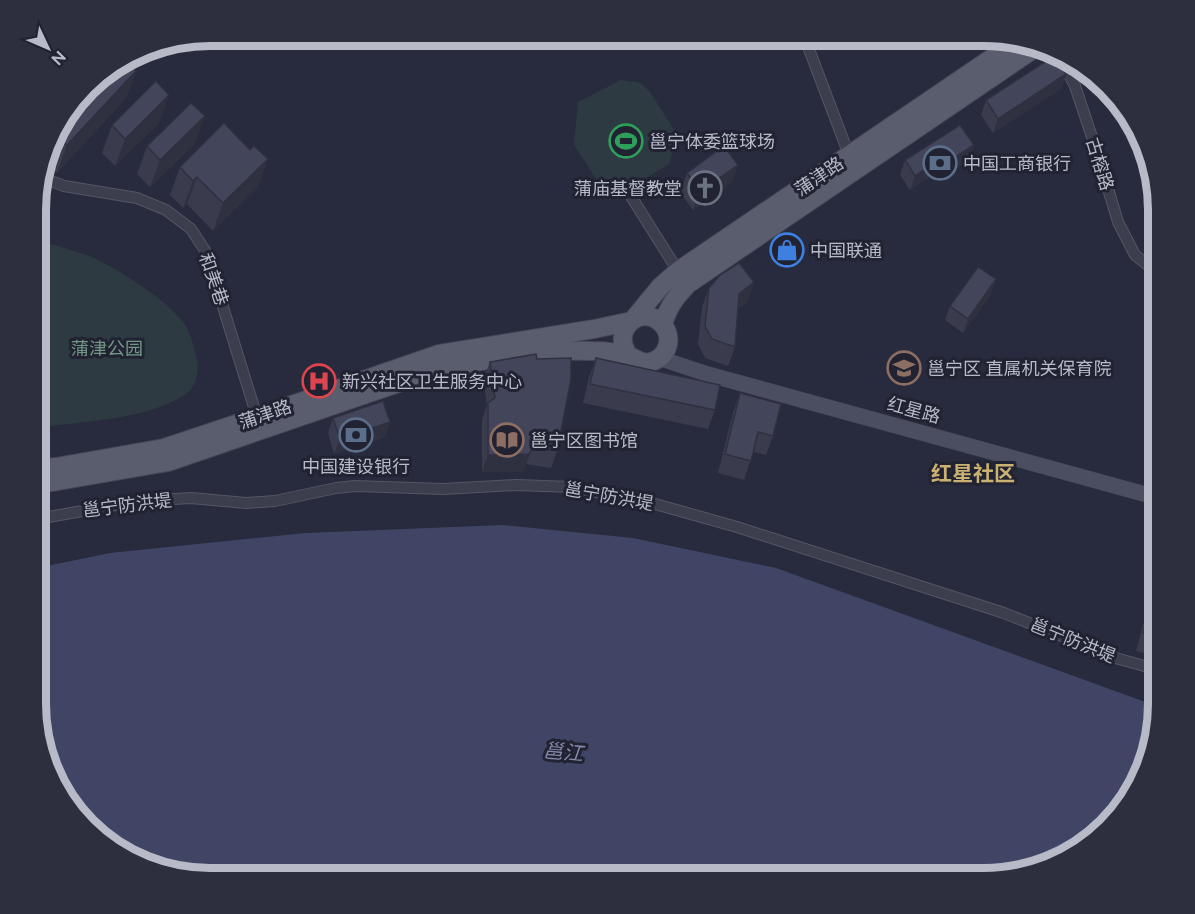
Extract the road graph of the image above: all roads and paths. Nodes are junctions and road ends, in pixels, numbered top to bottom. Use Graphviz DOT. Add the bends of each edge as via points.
graph roads {
  1 [pos="808,47"];
  2 [pos="1006,49"];
  3 [pos="1028,53"];
  4 [pos="1065,68"];
  5 [pos="849,155"];
  6 [pos="50,180"];
  7 [pos="627,190"];
  8 [pos="1148,265"];
  9 [pos="678,271"];
  10 [pos="632,321"];
  11 [pos="663,324"];
  12 [pos="630,357"];
  13 [pos="659,358"];
  14 [pos="257,417"];
  15 [pos="47,468"];
  16 [pos="47,483"];
  17 [pos="1148,495"];
  18 [pos="47,517"];
  19 [pos="1148,667"];
  1 -- 5 [label="street"];
  2 -- 5 [label="main road, 蒲津路"];
  3 -- 11 [label="main road, 蒲津路" via="688,284 668,309"];
  4 -- 8 [label="street, 古榕路" via="1075,86 1118,222 1135,255"];
  5 -- 9 [label="main road, 蒲津路"];
  6 -- 14 [label="street, 和美巷" via="137,198 165,210 191,229 206,252"];
  7 -- 9 [label="street"];
  9 -- 10 [label="main road, 蒲津路"];
  10 -- 11 [label="main road, 蒲津路" via="644,316"];
  10 -- 12 [label="main road, 蒲津路" via="622,338"];
  10 -- 14 [label="main road, 蒲津路" via="439,354"];
  11 -- 13 [label="main road" via="669,338"];
  12 -- 13 [label="main road, 蒲津路" via="644,363"];
  12 -- 16 [label="main road, 蒲津路" via="607,351 553,352 442,368 168,462"];
  13 -- 17 [label="main road, 红星路"];
  14 -- 15 [label="main road, 蒲津路" via="164,448"];
  18 -- 19 [label="street, 邕宁防洪堤" via="139,501 276,501 355,486 571,487 648,502 737,527 1004,613"];
}
